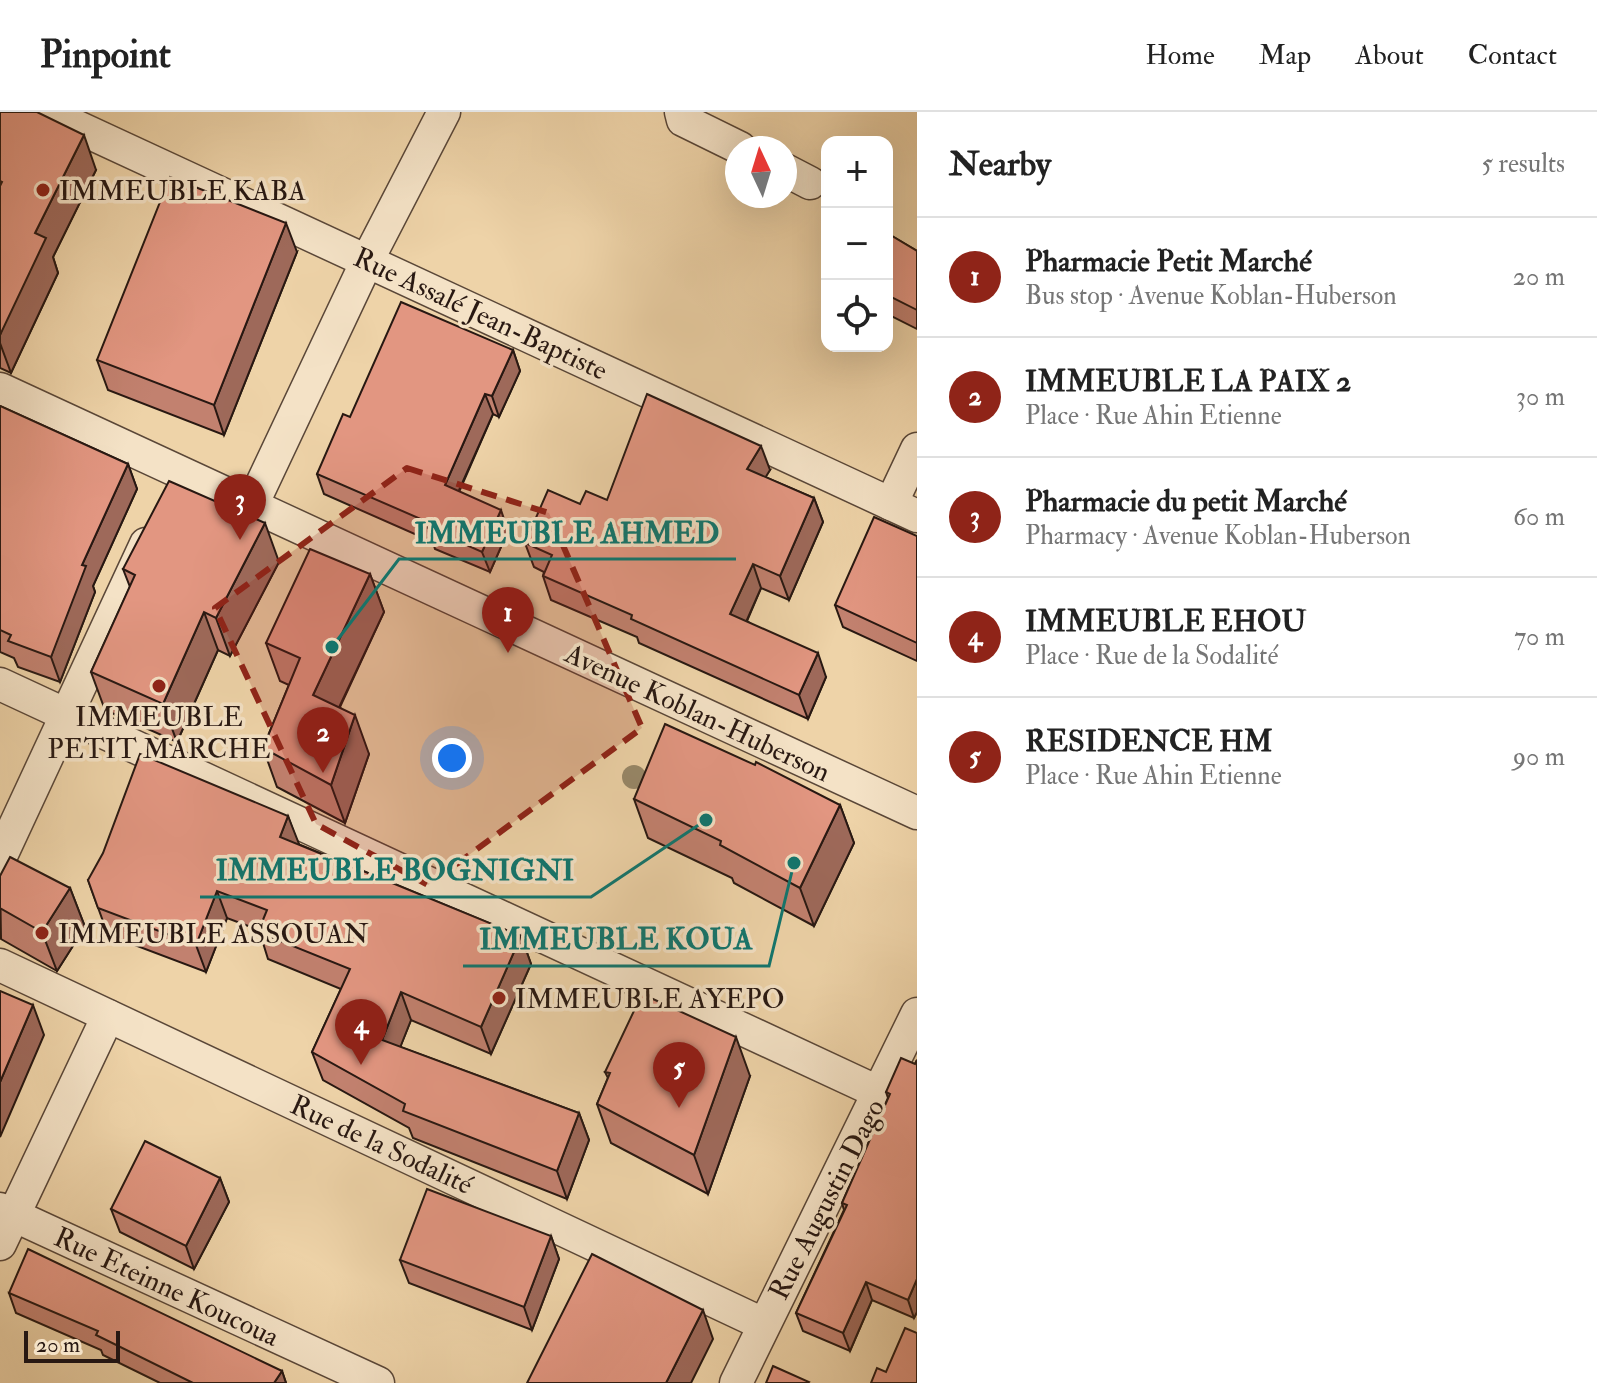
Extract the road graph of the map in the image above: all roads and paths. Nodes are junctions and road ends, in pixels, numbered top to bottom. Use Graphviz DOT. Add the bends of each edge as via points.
graph roads {
  1 [pos="45,112"];
  2 [pos="444,112"];
  3 [pos="681,112"];
  4 [pos="725,141"];
  5 [pos="368,259"];
  6 [pos="0,389"];
  7 [pos="917,449"];
  8 [pos="168,496"];
  9 [pos="252,505"];
  10 [pos="904,510"];
  11 [pos="0,684"];
  12 [pos="67,714"];
  13 [pos="917,813"];
  14 [pos="0,858"];
  15 [pos="0,965"];
  16 [pos="917,1014"];
  17 [pos="108,1016"];
  18 [pos="880,1093"];
  19 [pos="5,1223"];
  20 [pos="763,1324"];
  21 [pos="378,1383"];
  22 [pos="736,1383"];
  1 -- 5 [label="street, Rue Assalé Jean-Baptiste"];
  2 -- 5 [label="street"];
  3 -- 4 [label="street" via="683,120"];
  5 -- 9 [label="street"];
  5 -- 10 [label="street, Rue Assalé Jean-Baptiste"];
  6 -- 8 [label="street, Avenue Koblan-Huberson"];
  7 -- 10 [label="street"];
  8 -- 9 [label="street, Avenue Koblan-Huberson"];
  8 -- 12 [label="street"];
  9 -- 13 [label="street, Avenue Koblan-Huberson"];
  11 -- 12 [label="street"];
  12 -- 14 [label="street"];
  12 -- 18 [label="street"];
  15 -- 17 [label="street, Rue de la Sodalité"];
  16 -- 18 [label="street, Rue Augustin Dago"];
  17 -- 19 [label="street"];
  17 -- 20 [label="street, Rue de la Sodalité"];
  18 -- 20 [label="street, Rue Augustin Dago"];
  19 -- 21 [label="street, Rue Eteinne Koucoua"];
  20 -- 22 [label="street, Rue Augustin Dago"];
}
